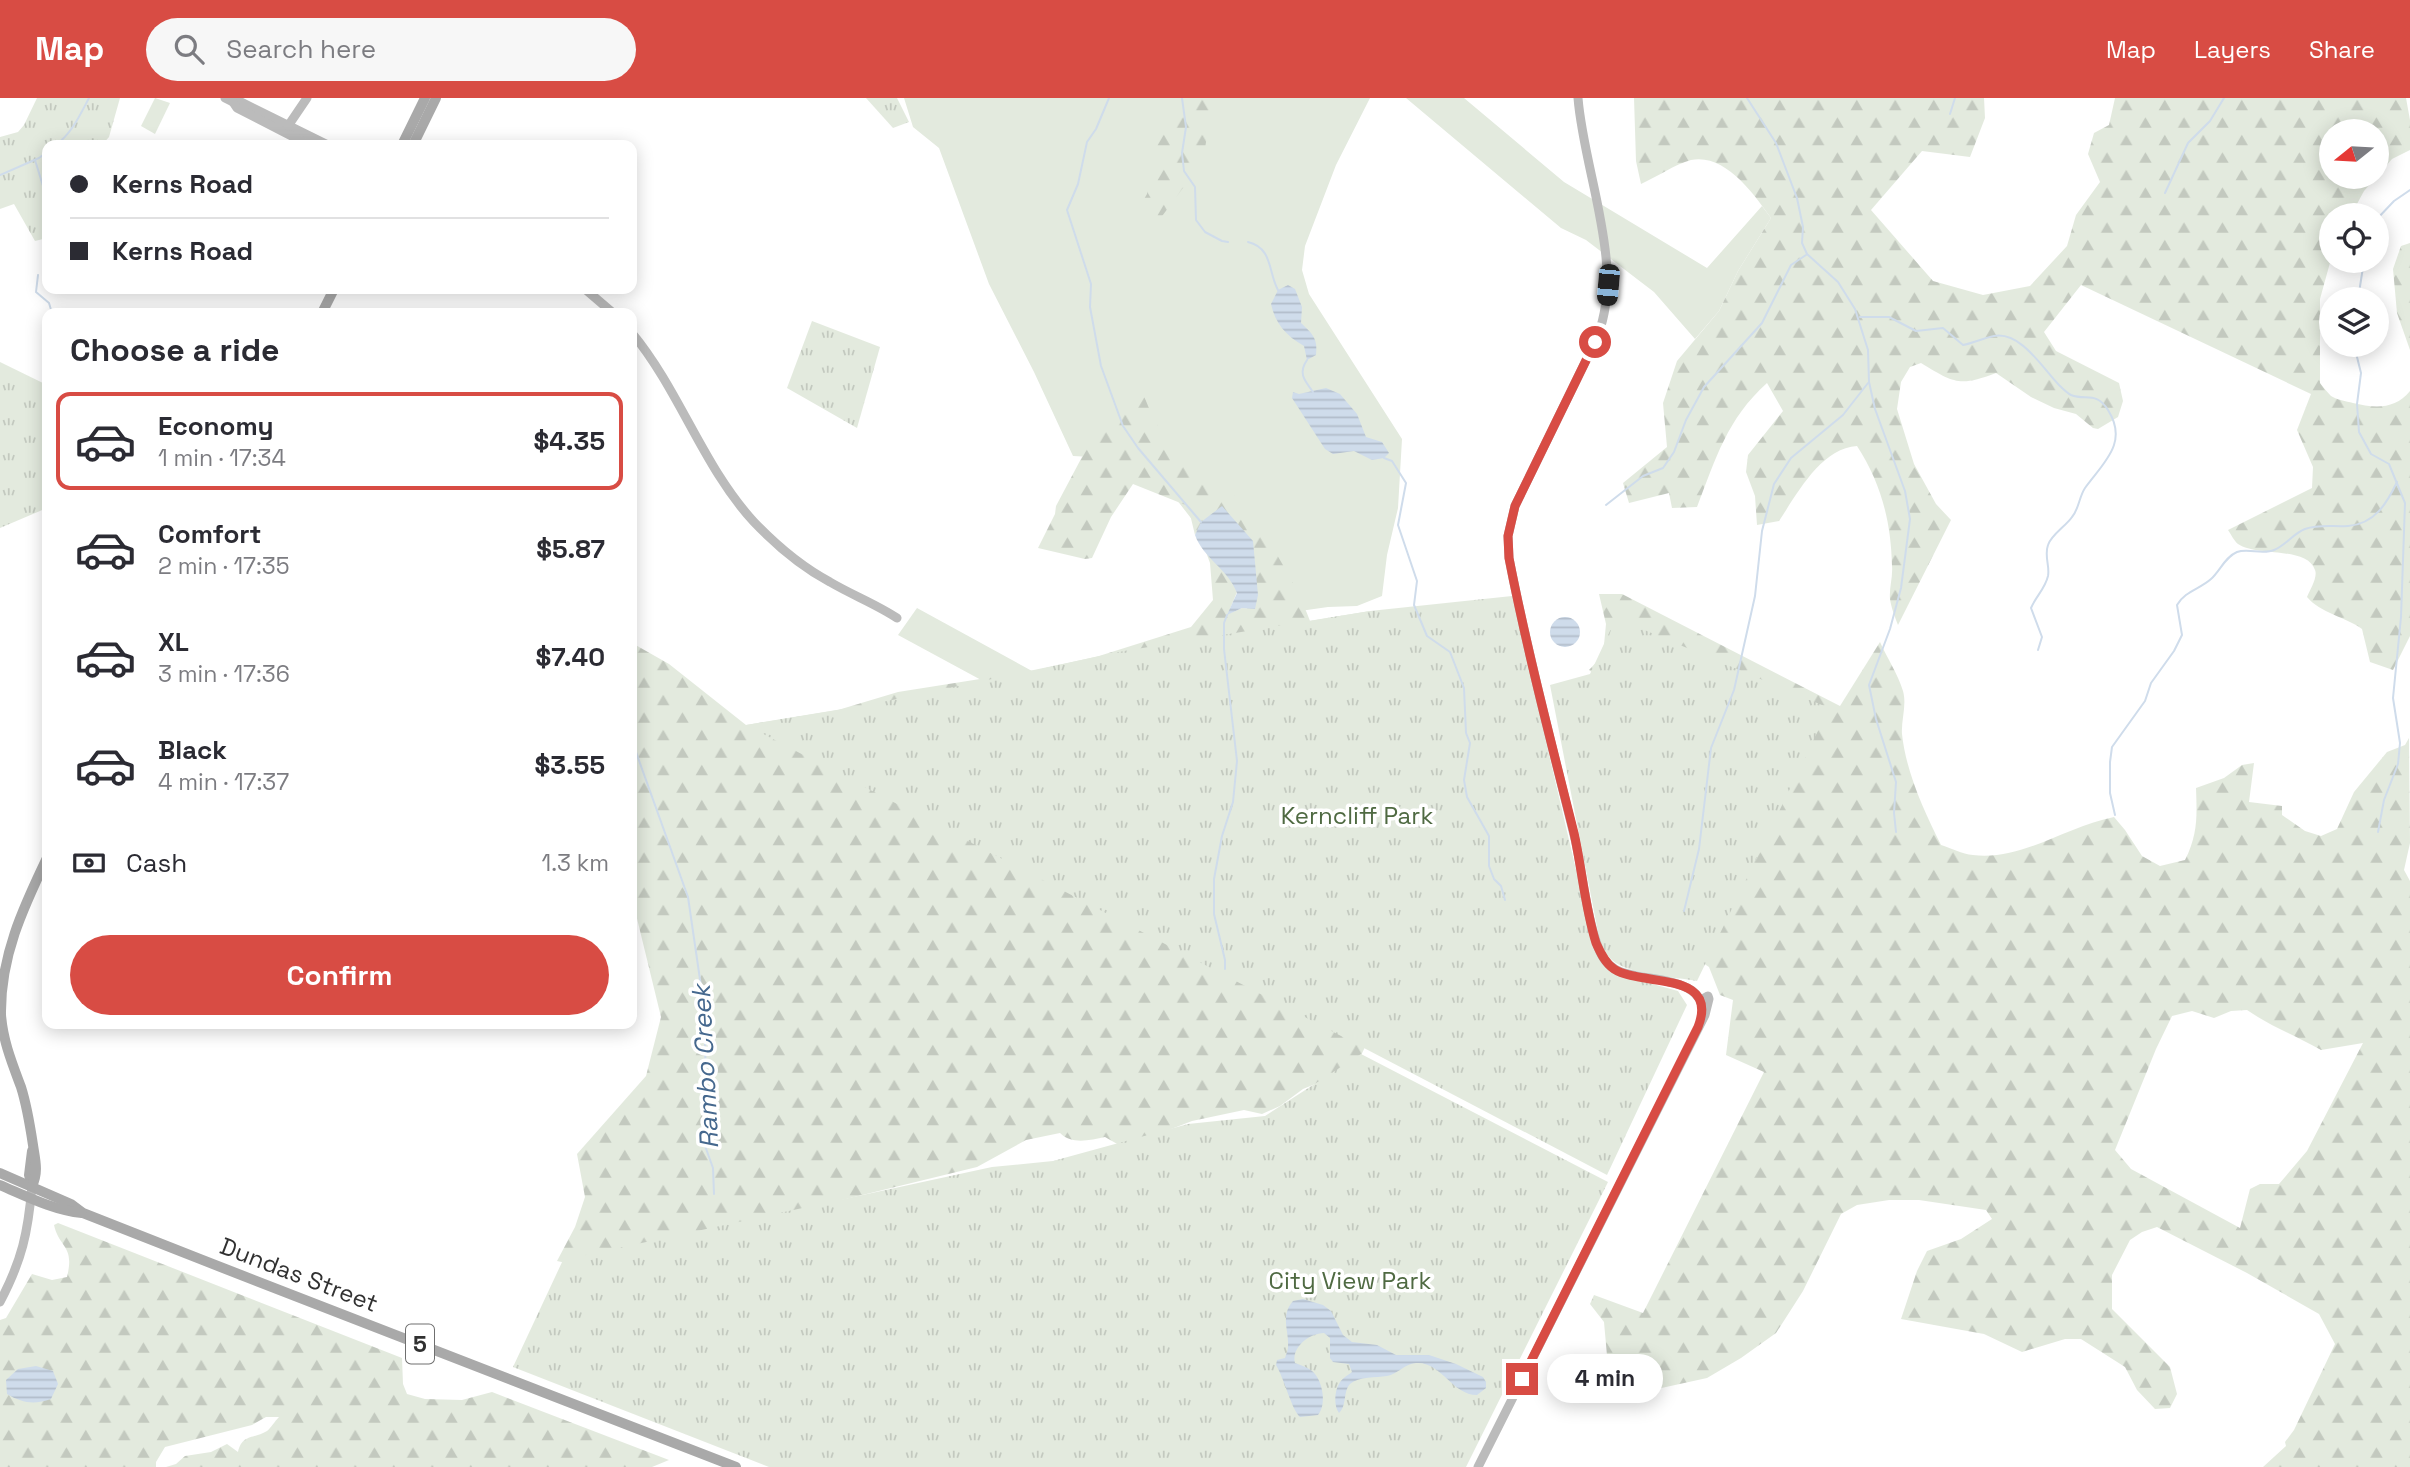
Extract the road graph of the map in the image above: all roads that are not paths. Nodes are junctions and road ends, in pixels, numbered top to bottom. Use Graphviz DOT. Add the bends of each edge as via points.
graph roads {
  1 [pos="307,98"];
  2 [pos="425,98"];
  3 [pos="436,98"];
  4 [pos="1578,98"];
  5 [pos="229,100"];
  6 [pos="288,126"];
  7 [pos="299,140"];
  8 [pos="317,140"];
  9 [pos="405,140"];
  10 [pos="406,140"];
  11 [pos="591,294"];
  12 [pos="607,308"];
  13 [pos="637,340"];
  14 [pos="897,618"];
  15 [pos="42,868"];
  16 [pos="3,949"];
  17 [pos="0,1173"];
  18 [pos="0,1185"];
  19 [pos="32,1186"];
  20 [pos="31,1198"];
  21 [pos="83,1213"];
  22 [pos="0,1302"];
  23 [pos="736,1467"];
  24 [pos="1478,1467"];
  1 -- 6 [label="street"];
  2 -- 9 [label="main road"];
  3 -- 10 [label="main road"];
  4 -- 24 [label="street" via="1607,257 1605,314 1515,506 1508,536 1509,558 1593,930 1604,959 1620,972 1677,985 1704,998 1702,1018"];
  5 -- 6 [label="street"];
  5 -- 7 [label="street"];
  6 -- 8 [label="street"];
  11 -- 12 [label="street"];
  13 -- 14 [label="street" via="715,469 754,521 815,573"];
  15 -- 16 [label="main road"];
  16 -- 19 [label="main road" via="3,1034 28,1113"];
  17 -- 19 [label="main road, Dundas Street / 5"];
  18 -- 20 [label="main road, Dundas Street / 5"];
  19 -- 20 [label="street"];
  19 -- 21 [label="main road, Dundas Street / 5"];
  20 -- 21 [label="main road, Dundas Street / 5"];
  20 -- 22 [label="street" via="23,1252"];
  21 -- 23 [label="main road, Dundas Street / 5"];
}
